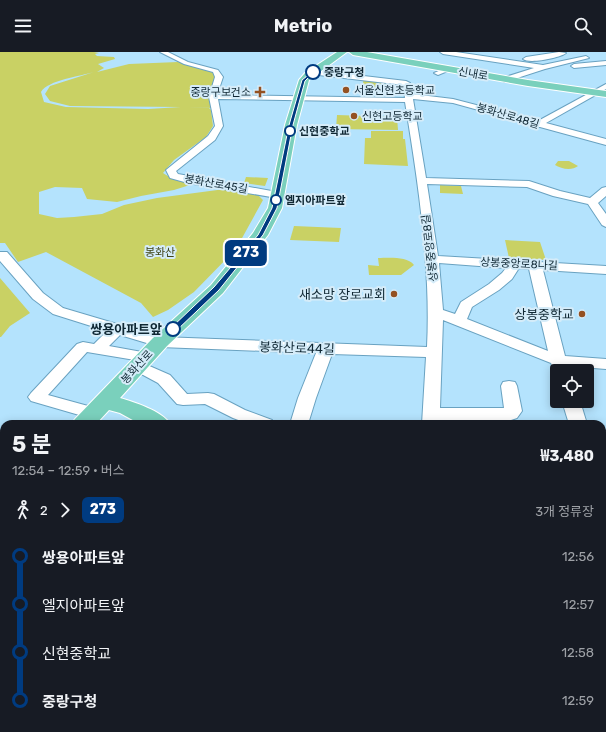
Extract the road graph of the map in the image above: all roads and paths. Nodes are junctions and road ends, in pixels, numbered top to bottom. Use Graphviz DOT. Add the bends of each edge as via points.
graph roads {
  1 [pos="163,52"];
  2 [pos="343,52"];
  3 [pos="353,52"];
  4 [pos="443,52"];
  5 [pos="561,52"];
  6 [pos="574,52"];
  7 [pos="466,53"];
  8 [pos="523,53"];
  9 [pos="548,57"];
  10 [pos="504,58"];
  11 [pos="586,58"];
  12 [pos="605,61"];
  13 [pos="558,64"];
  14 [pos="483,66"];
  15 [pos="574,66"];
  16 [pos="540,68"];
  17 [pos="437,70"];
  18 [pos="313,72"];
  19 [pos="505,80"];
  20 [pos="606,86"];
  21 [pos="594,93"];
  22 [pos="606,94"];
  23 [pos="213,97"];
  24 [pos="409,98"];
  25 [pos="299,99"];
  26 [pos="537,125"];
  27 [pos="606,142"];
  28 [pos="422,181"];
  29 [pos="606,190"];
  30 [pos="278,195"];
  31 [pos="592,202"];
  32 [pos="606,223"];
  33 [pos="2,255"];
  34 [pos="432,259"];
  35 [pos="515,264"];
  36 [pos="535,266"];
  37 [pos="606,270"];
  38 [pos="436,312"];
  39 [pos="458,321"];
  40 [pos="117,329"];
  41 [pos="160,342"];
  42 [pos="91,348"];
  43 [pos="326,349"];
  44 [pos="434,352"];
  45 [pos="142,361"];
  46 [pos="555,364"];
  47 [pos="560,364"];
  48 [pos="606,364"];
  49 [pos="594,365"];
  50 [pos="509,386"];
  51 [pos="573,408"];
  52 [pos="94,412"];
  53 [pos="431,419"];
  54 [pos="151,420"];
  55 [pos="255,420"];
  56 [pos="300,420"];
  57 [pos="577,420"];
  1 -- 23 [label="street, 봉화산로45길" via="186,63 216,71 219,77"];
  2 -- 18 [label="main road, 봉화산로"];
  3 -- 17 [label="main road, 신내로"];
  4 -- 7 [label="street"];
  5 -- 9 [label="street"];
  5 -- 11 [label="street"];
  6 -- 12 [label="street" via="595,56"];
  7 -- 10 [label="street"];
  7 -- 17 [label="street"];
  8 -- 9 [label="street"];
  9 -- 10 [label="street"];
  10 -- 14 [label="street" via="498,65"];
  10 -- 16 [label="street"];
  11 -- 12 [label="street"];
  11 -- 13 [label="street"];
  12 -- 15 [label="street"];
  13 -- 15 [label="street"];
  13 -- 16 [label="street"];
  15 -- 16 [label="street" via="560,71"];
  16 -- 19 [label="street"];
  17 -- 19 [label="main road, 신내로" via="448,69"];
  18 -- 24 [label="street, 상봉중앙로8길" via="406,83"];
  18 -- 25 [label="main road, 봉화산로" via="304,80"];
  19 -- 21 [label="main road, 신내로"];
  20 -- 21 [label="street"];
  21 -- 22 [label="main road, 신내로"];
  21 -- 26 [label="street"];
  23 -- 25 [label="street, 봉화산로48길"];
  23 -- 30 [label="street, 봉화산로45길" via="219,126 212,138 171,170 174,176"];
  24 -- 25 [label="street, 봉화산로48길"];
  24 -- 26 [label="street, 봉화산로48길" via="453,101"];
  24 -- 28 [label="street, 상봉중앙로8길"];
  25 -- 30 [label="main road, 봉화산로" via="291,125"];
  26 -- 27 [label="street, 봉화산로48길"];
  28 -- 31 [label="street" via="529,184"];
  28 -- 34 [label="street, 상봉중앙로8길"];
  29 -- 31 [label="street"];
  30 -- 41 [label="main road, 봉화산로" via="275,208 260,235 217,289"];
  31 -- 32 [label="street"];
  33 -- 40 [label="street, 봉화산로44길" via="38,296 58,311"];
  34 -- 35 [label="street, 상봉중앙로8나길"];
  34 -- 38 [label="street, 상봉중앙로8길"];
  35 -- 36 [label="street, 상봉중앙로8나길"];
  35 -- 39 [label="street" via="507,276 494,287 466,305"];
  36 -- 37 [label="street, 상봉중앙로8나길"];
  36 -- 47 [label="street"];
  38 -- 39 [label="street"];
  38 -- 44 [label="street, 상봉중앙로8길"];
  39 -- 46 [label="street"];
  40 -- 41 [label="street, 봉화산로44길"];
  40 -- 42 [label="street"];
  41 -- 43 [label="street, 봉화산로44길"];
  41 -- 45 [label="main road, 봉화산로"];
  42 -- 45 [label="street"];
  42 -- 52 [label="street" via="36,397"];
  43 -- 44 [label="street, 봉화산로44길"];
  43 -- 56 [label="street"];
  44 -- 53 [label="street, 상봉중앙로8길"];
  45 -- 52 [label="main road, 봉화산로"];
  45 -- 55 [label="street" via="164,379 182,400 208,398"];
  48 -- 49 [label="street"];
  50 -- 53 [label="street, 상봉중앙로8길" via="511,414"];
  51 -- 57 [label="street"];
  52 -- 54 [label="main road" via="132,410"];
}
